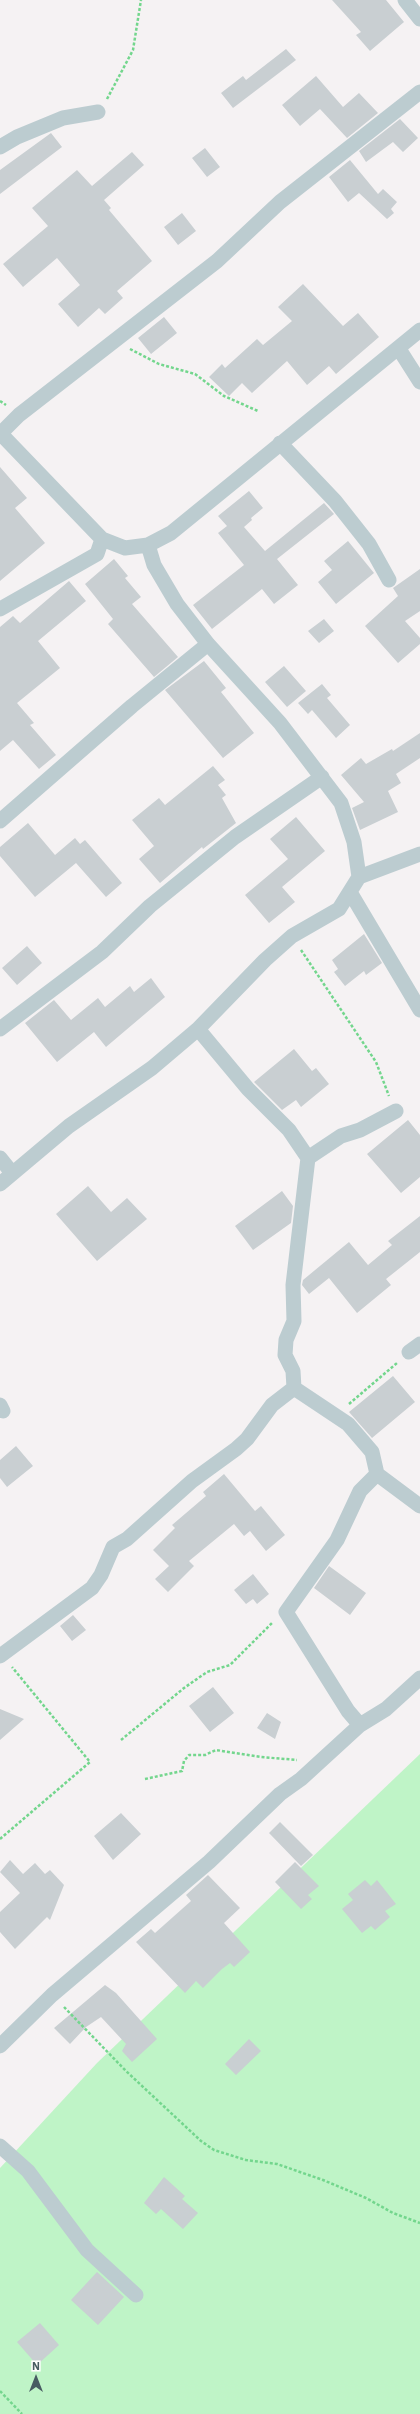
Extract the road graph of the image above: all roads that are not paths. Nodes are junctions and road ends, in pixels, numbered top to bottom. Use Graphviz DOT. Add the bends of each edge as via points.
graph roads {
  1 [pos="405,0"];
  2 [pos="420,19"];
  3 [pos="420,92"];
  4 [pos="98,112"];
  5 [pos="0,147"];
  6 [pos="420,330"];
  7 [pos="399,349"];
  8 [pos="420,382"];
  9 [pos="0,434"];
  10 [pos="280,443"];
  11 [pos="102,539"];
  12 [pos="148,545"];
  13 [pos="389,580"];
  14 [pos="0,609"];
  15 [pos="208,644"];
  16 [pos="322,777"];
  17 [pos="0,821"];
  18 [pos="420,854"];
  19 [pos="359,877"];
  20 [pos="350,892"];
  21 [pos="420,1010"];
  22 [pos="0,1029"];
  23 [pos="198,1029"];
  24 [pos="396,1111"];
  25 [pos="0,1158"];
  26 [pos="308,1158"];
  27 [pos="12,1173"];
  28 [pos="0,1184"];
  29 [pos="294,1388"];
  30 [pos="376,1474"];
  31 [pos="420,1506"];
  32 [pos="1,1654"];
  33 [pos="420,1678"];
  34 [pos="360,1725"];
  35 [pos="0,2046"];
  36 [pos="0,2146"];
  37 [pos="136,2295"];
  1 -- 2 [label="street"];
  3 -- 9 [label="street" via="280,202 217,261 19,415"];
  4 -- 5 [label="street" via="63,118"];
  6 -- 7 [label="street"];
  7 -- 8 [label="street"];
  7 -- 10 [label="street"];
  9 -- 11 [label="street"];
  10 -- 12 [label="street" via="171,533"];
  10 -- 13 [label="street" via="335,501 369,544"];
  11 -- 12 [label="street" via="125,548"];
  11 -- 14 [label="street" via="97,554"];
  12 -- 15 [label="street" via="154,565 165,586"];
  15 -- 16 [label="street" via="280,723"];
  15 -- 17 [label="street" via="132,706"];
  16 -- 19 [label="street" via="341,803 348,821"];
  16 -- 22 [label="street" via="235,837 150,906 102,952"];
  18 -- 19 [label="street"];
  19 -- 20 [label="street"];
  20 -- 21 [label="street"];
  20 -- 23 [label="street" via="339,909 292,936 265,960"];
  23 -- 26 [label="street" via="248,1089 289,1130"];
  23 -- 27 [label="street" via="152,1068 69,1126"];
  24 -- 26 [label="street" via="360,1130 341,1136"];
  25 -- 27 [label="street"];
  26 -- 29 [label="street" via="293,1285 294,1321 285,1348 285,1355 293,1371"];
  27 -- 28 [label="street"];
  29 -- 30 [label="street" via="348,1424 372,1452"];
  29 -- 32 [label="street" via="272,1404 247,1439 236,1449 192,1481 127,1539 113,1547 101,1575 92,1588"];
  30 -- 31 [label="street"];
  30 -- 34 [label="street" via="360,1491 338,1540 286,1612 348,1711"];
  33 -- 34 [label="street" via="386,1709"];
  34 -- 35 [label="street" via="280,1794 209,1862 52,1996"];
  36 -- 37 [label="street" via="28,2171 86,2250"];
}
